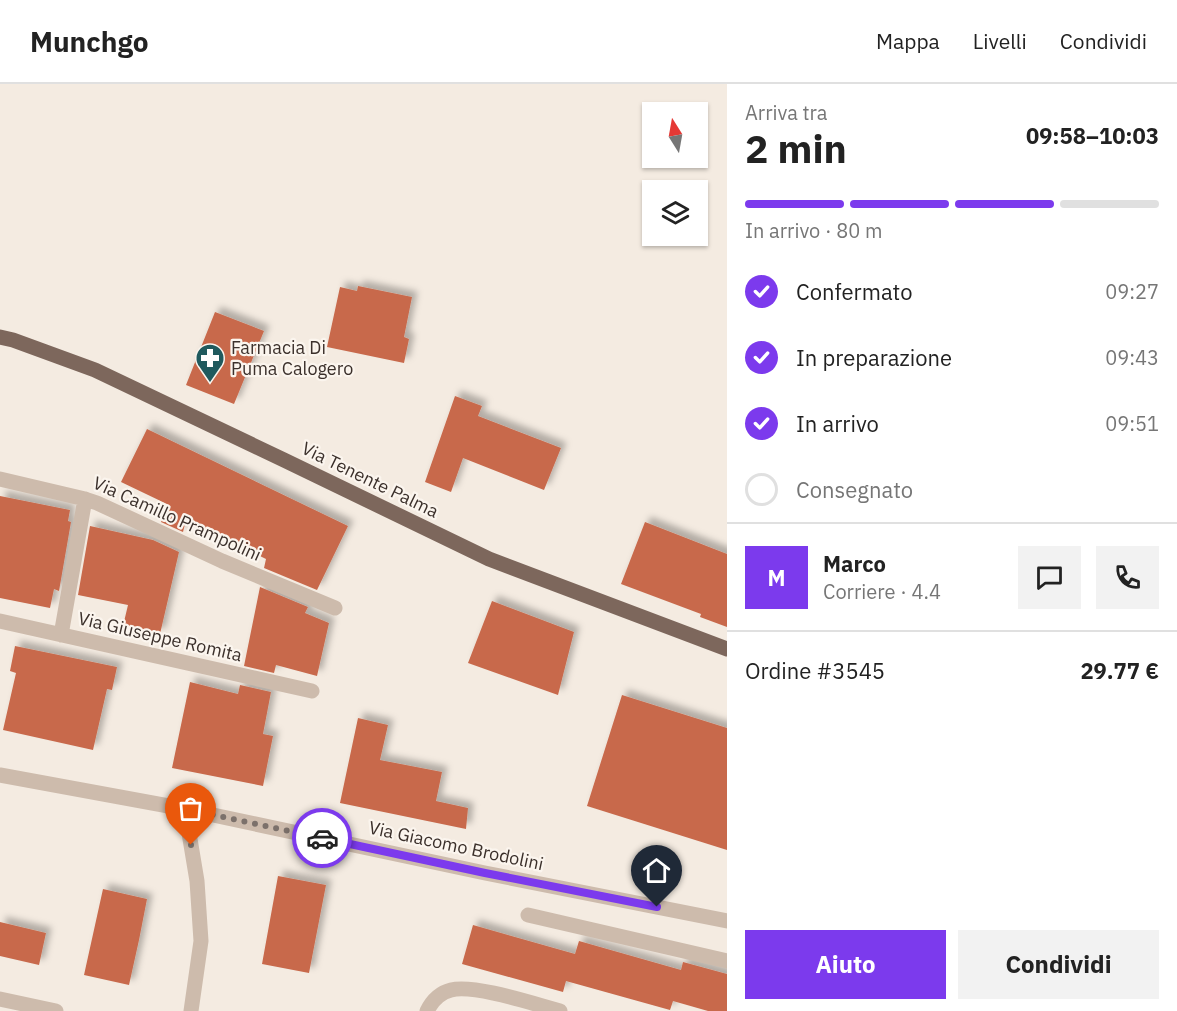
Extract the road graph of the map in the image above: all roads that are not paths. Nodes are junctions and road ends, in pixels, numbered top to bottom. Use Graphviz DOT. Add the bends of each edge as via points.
graph roads {
  1 [pos="0,337"];
  2 [pos="0,479"];
  3 [pos="85,499"];
  4 [pos="335,608"];
  5 [pos="0,621"];
  6 [pos="61,635"];
  7 [pos="727,649"];
  8 [pos="312,691"];
  9 [pos="0,775"];
  10 [pos="185,809"];
  11 [pos="528,915"];
  12 [pos="727,921"];
  13 [pos="727,961"];
  14 [pos="0,999"];
  15 [pos="554,1010"];
  16 [pos="56,1011"];
  17 [pos="191,1011"];
  18 [pos="427,1011"];
  1 -- 7 [label="main road, Via Tenente Palma" via="95,370 489,559"];
  2 -- 3 [label="street, Via Camillo Prampolini"];
  3 -- 4 [label="street, Via Camillo Prampolini"];
  3 -- 6 [label="street"];
  5 -- 6 [label="street, Via Giuseppe Romita"];
  6 -- 8 [label="street, Via Giuseppe Romita"];
  9 -- 10 [label="street, Via Giacomo Brodolini"];
  10 -- 12 [label="street, Via Giacomo Brodolini"];
  10 -- 17 [label="street" via="197,881 201,940"];
  11 -- 13 [label="street"];
  14 -- 16 [label="street"];
  15 -- 18 [label="street" via="459,988 441,994"];
}
